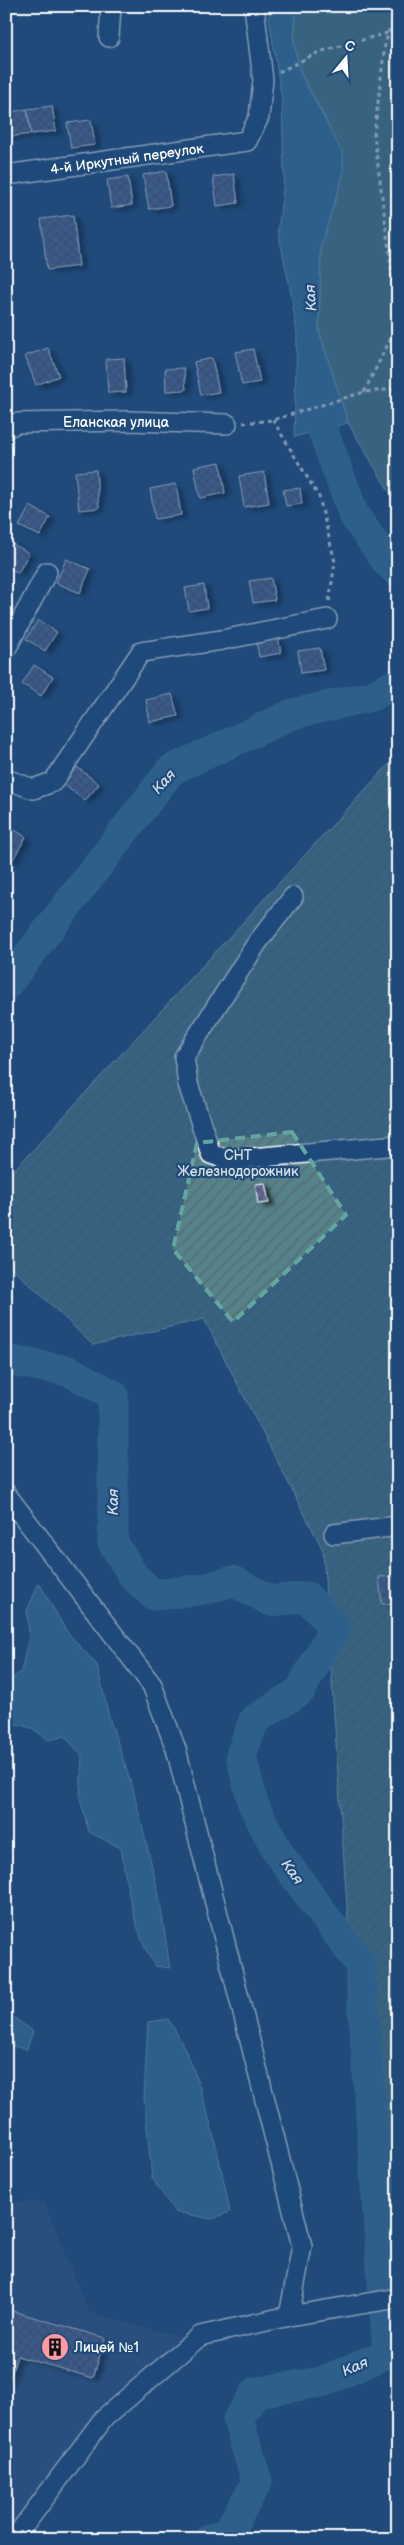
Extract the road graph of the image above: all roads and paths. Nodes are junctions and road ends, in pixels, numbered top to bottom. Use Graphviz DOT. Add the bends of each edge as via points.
graph roads {
  1 [pos="111,6"];
  2 [pos="254,6"];
  3 [pos="397,6"];
  4 [pos="398,30"];
  5 [pos="389,34"];
  6 [pos="109,37"];
  7 [pos="263,80"];
  8 [pos="6,174"];
  9 [pos="398,322"];
  10 [pos="398,389"];
  11 [pos="364,392"];
  12 [pos="273,420"];
  13 [pos="227,424"];
  14 [pos="6,428"];
  15 [pos="47,572"];
  16 [pos="327,619"];
  17 [pos="6,649"];
  18 [pos="6,779"];
  19 [pos="293,897"];
  20 [pos="398,1145"];
  21 [pos="6,1494"];
  22 [pos="398,1526"];
  23 [pos="334,1534"];
  24 [pos="398,2298"];
  25 [pos="289,2316"];
  26 [pos="14,2539"];
  1 -- 6 [label="street"];
  2 -- 7 [label="street"];
  3 -- 5 [label="path"];
  4 -- 5 [label="path"];
  5 -- 7 [label="path" via="319,52"];
  5 -- 9 [label="path" via="374,135"];
  7 -- 8 [label="street, 4-й Иркутный переулок" via="259,117 247,141"];
  9 -- 11 [label="path"];
  10 -- 11 [label="path"];
  11 -- 12 [label="path"];
  12 -- 13 [label="path"];
  12 -- 16 [label="path" via="319,497 335,562"];
  13 -- 14 [label="street, Еланская улица" via="128,421 17,423"];
  15 -- 17 [label="street"];
  16 -- 18 [label="street" via="141,652 53,782 33,789"];
  19 -- 20 [label="street" via="257,943 184,1058 188,1084 211,1154 229,1160"];
  21 -- 25 [label="street" via="152,1685 176,1749 302,2246"];
  22 -- 23 [label="street"];
  24 -- 25 [label="street"];
  25 -- 26 [label="street" via="200,2336 104,2418"];
}
